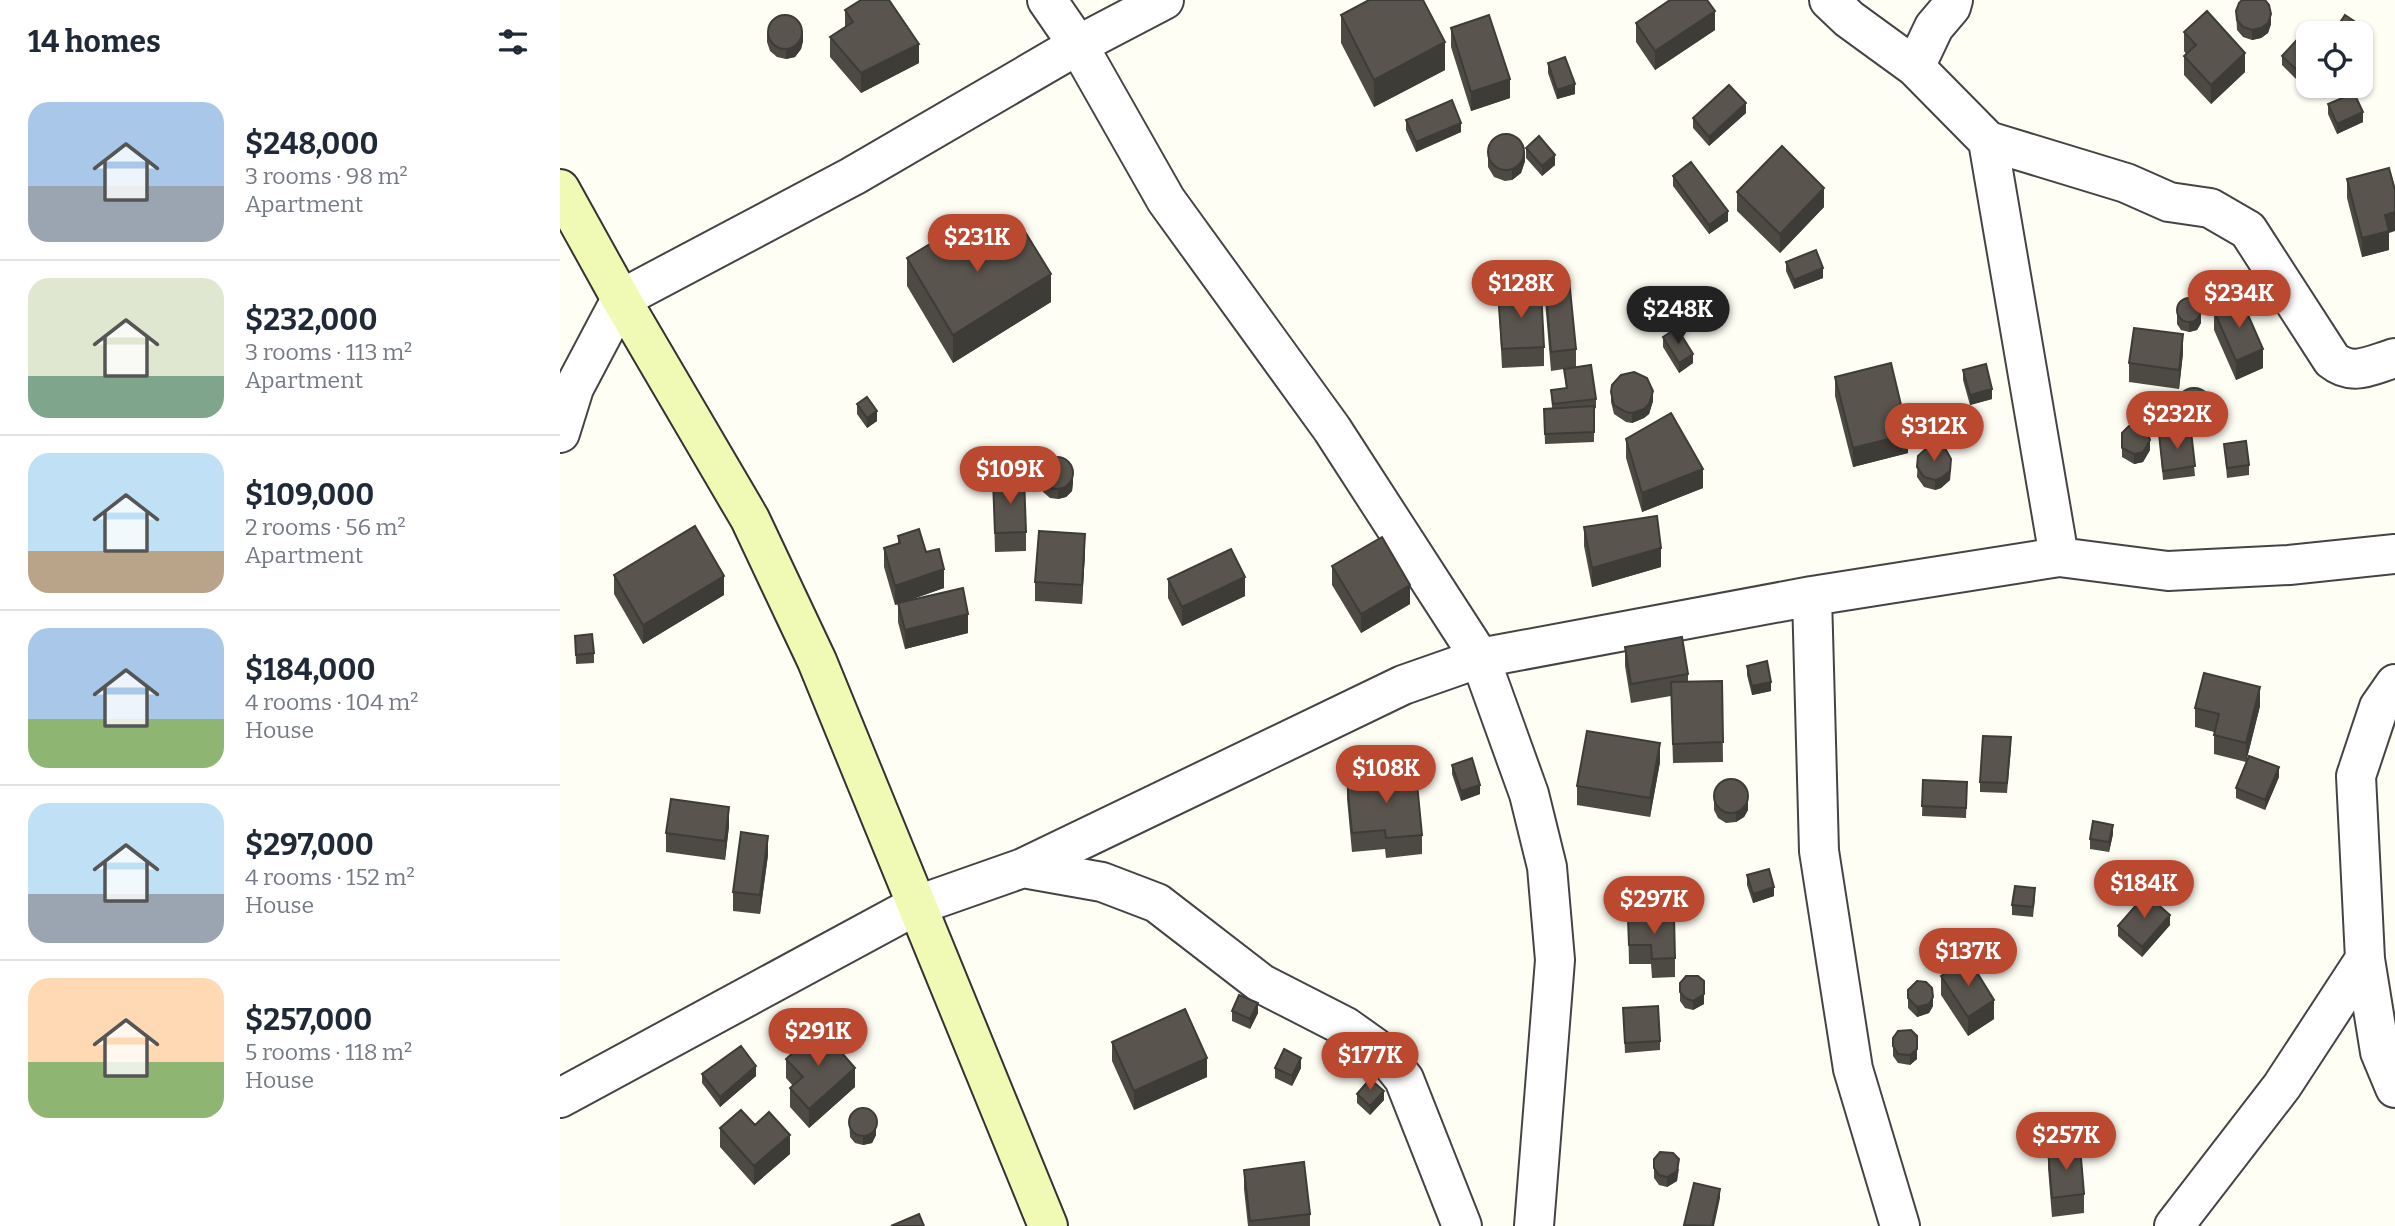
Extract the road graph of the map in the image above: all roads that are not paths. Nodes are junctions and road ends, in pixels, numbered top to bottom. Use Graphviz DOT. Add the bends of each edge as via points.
graph roads {
  1 [pos="1047,0"];
  2 [pos="1164,0"];
  3 [pos="1829,0"];
  4 [pos="1953,0"];
  5 [pos="1078,45"];
  6 [pos="1915,67"];
  7 [pos="1988,141"];
  8 [pos="560,189"];
  9 [pos="621,299"];
  10 [pos="2395,358"];
  11 [pos="560,432"];
  12 [pos="2395,554"];
  13 [pos="2059,556"];
  14 [pos="1812,597"];
  15 [pos="1480,658"];
  16 [pos="2395,684"];
  17 [pos="1023,868"];
  18 [pos="915,905"];
  19 [pos="2365,959"];
  20 [pos="2395,1088"];
  21 [pos="560,1098"];
  22 [pos="1048,1226"];
  23 [pos="1462,1226"];
  24 [pos="1534,1226"];
  25 [pos="1899,1226"];
  26 [pos="2174,1226"];
  1 -- 5 [label="street"];
  2 -- 5 [label="street"];
  3 -- 6 [label="street"];
  4 -- 6 [label="street"];
  5 -- 9 [label="street" via="853,176"];
  5 -- 15 [label="street" via="1166,200 1332,429"];
  6 -- 7 [label="street"];
  7 -- 10 [label="street" via="2126,183 2169,202 2210,208 2248,230 2332,360 2354,370"];
  7 -- 13 [label="street"];
  8 -- 9 [label="street"];
  9 -- 11 [label="street" via="574,388"];
  9 -- 18 [label="street" via="751,519 817,661"];
  12 -- 13 [label="street" via="2168,571"];
  13 -- 14 [label="street"];
  14 -- 15 [label="street"];
  14 -- 25 [label="street" via="1819,851 1853,1069"];
  15 -- 17 [label="street" via="1403,685"];
  15 -- 24 [label="street" via="1529,794 1547,867 1555,960"];
  16 -- 19 [label="street" via="2379,707 2356,776"];
  17 -- 18 [label="street"];
  17 -- 23 [label="street" via="1102,882 1157,903 1262,984 1346,1027 1384,1054 1404,1079"];
  18 -- 21 [label="street"];
  18 -- 22 [label="street"];
  19 -- 20 [label="street" via="2380,1052"];
  19 -- 26 [label="street" via="2282,1086"];
}
